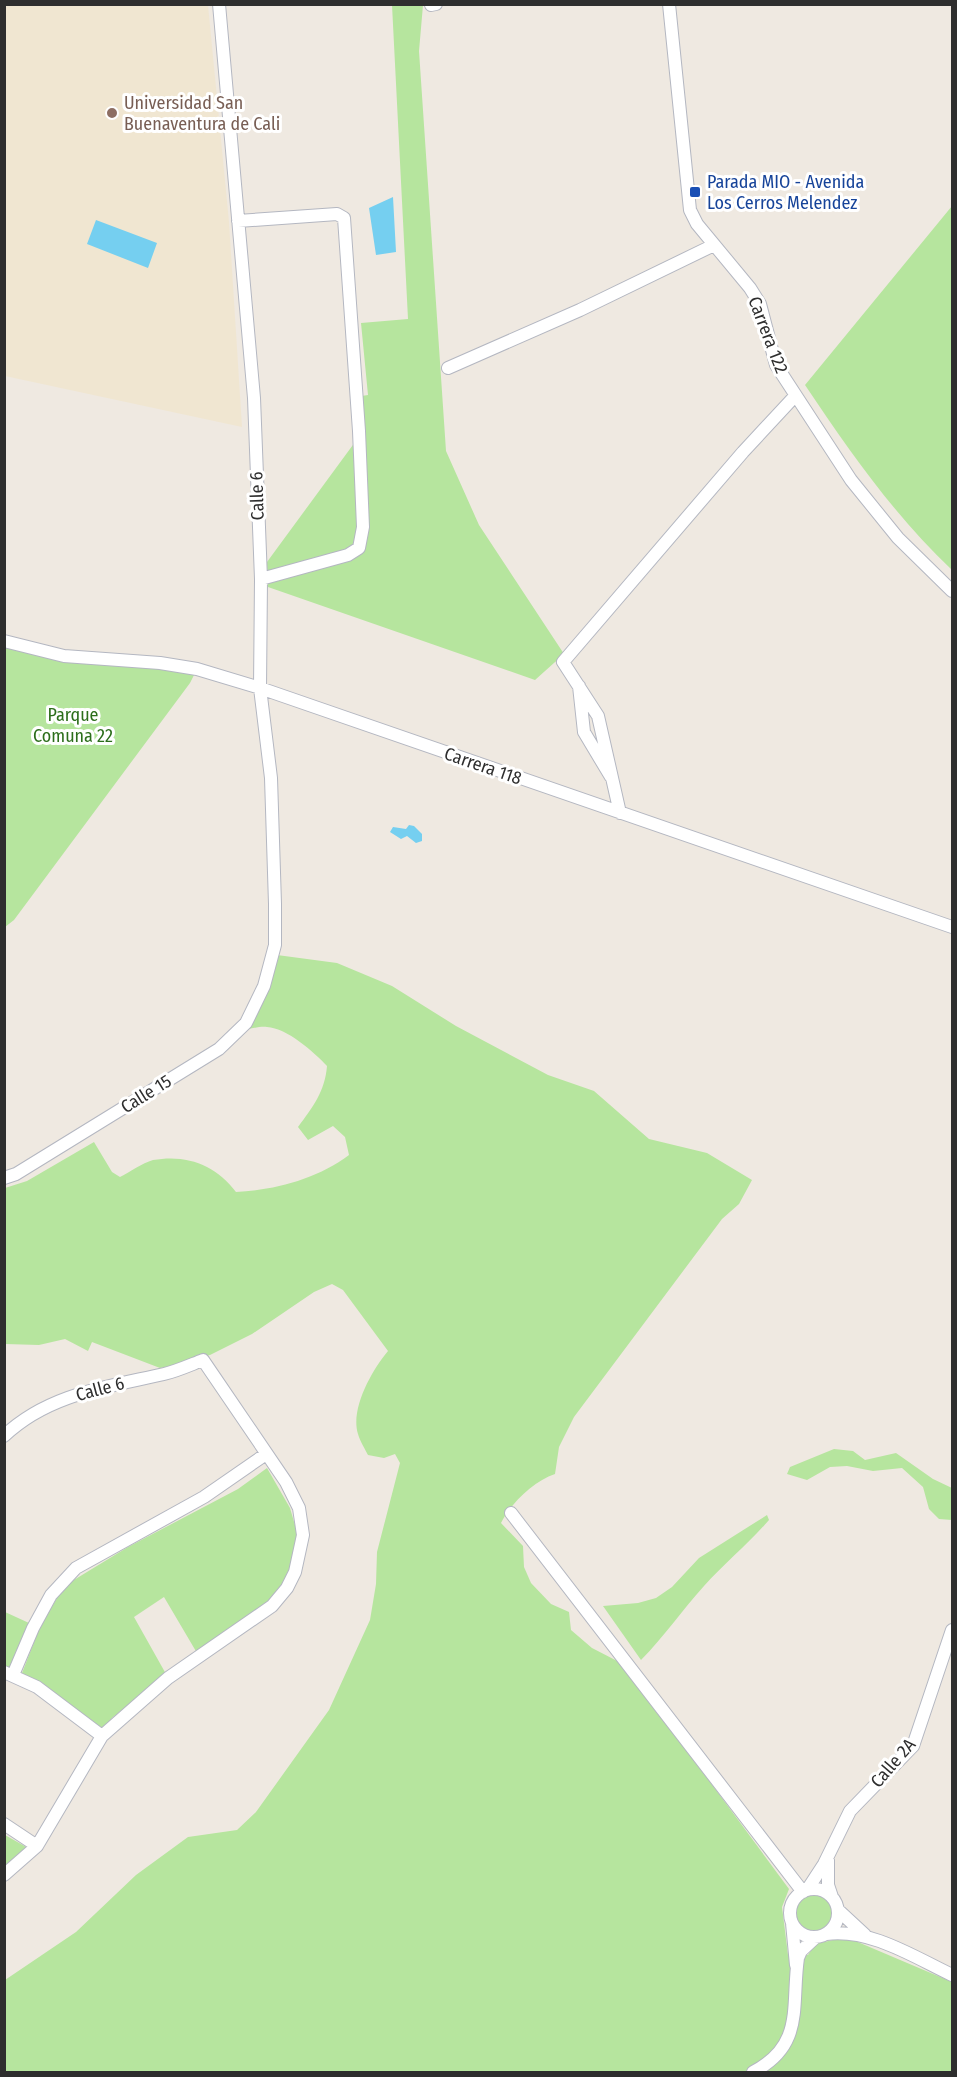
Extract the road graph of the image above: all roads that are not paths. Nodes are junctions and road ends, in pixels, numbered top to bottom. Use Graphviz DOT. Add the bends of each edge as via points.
graph roads {
  1 [pos="219,4"];
  2 [pos="669,4"];
  3 [pos="238,221"];
  4 [pos="714,245"];
  5 [pos="448,368"];
  6 [pos="795,396"];
  7 [pos="261,579"];
  8 [pos="952,591"];
  9 [pos="4,641"];
  10 [pos="579,685"];
  11 [pos="260,688"];
  12 [pos="616,784"];
  13 [pos="620,813"];
  14 [pos="952,927"];
  15 [pos="264,987"];
  16 [pos="4,1178"];
  17 [pos="4,1436"];
  18 [pos="266,1454"];
  19 [pos="510,1513"];
  20 [pos="952,1630"];
  21 [pos="9,1674"];
  22 [pos="102,1736"];
  23 [pos="4,1824"];
  24 [pos="36,1846"];
  25 [pos="829,1854"];
  26 [pos="4,1875"];
  27 [pos="802,1893"];
  28 [pos="832,1897"];
  29 [pos="838,1910"];
  30 [pos="792,1923"];
  31 [pos="821,1935"];
  32 [pos="868,1937"];
  33 [pos="796,1969"];
  34 [pos="952,1975"];
  35 [pos="753,2073"];
  1 -- 3 [label="street, Calle 6"];
  2 -- 4 [label="street, Carrera 122" via="690,210"];
  3 -- 7 [label="street, Calle 6" via="254,398"];
  3 -- 7 [label="street" via="337,214 344,218 359,431 363,526 359,548 348,555"];
  4 -- 5 [label="street"];
  4 -- 6 [label="street, Carrera 122" via="760,304 776,365"];
  6 -- 8 [label="street, Carrera 122" via="871,506"];
  6 -- 10 [label="street" via="563,662"];
  7 -- 11 [label="street, Calle 6"];
  9 -- 11 [label="street, Carrera 118" via="64,656 197,669"];
  10 -- 12 [label="street" via="598,716"];
  10 -- 12 [label="street" via="584,732"];
  11 -- 13 [label="street, Carrera 118"];
  11 -- 15 [label="street, Calle 6" via="271,778 275,904 275,945"];
  12 -- 13 [label="street"];
  13 -- 14 [label="street, Carrera 118"];
  15 -- 16 [label="street, Calle 15" via="246,1023 219,1049"];
  17 -- 18 [label="street, Calle 6" via="55,1402 106,1385 166,1374 203,1360"];
  18 -- 21 [label="street" via="204,1497 76,1568 51,1595"];
  18 -- 22 [label="street" via="299,1508 303,1535 296,1572 287,1588 272,1606 168,1678"];
  19 -- 27 [label="street"];
  20 -- 25 [label="street, Calle 2A" via="913,1746 850,1811"];
  21 -- 22 [label="street" via="37,1687"];
  22 -- 24 [label="street"];
  23 -- 24 [label="street"];
  24 -- 26 [label="street"];
  25 -- 27 [label="street, Calle 2A"];
  25 -- 28 [label="street, Calle 2A"];
  27 -- 28 [label="street" via="820,1890"];
  27 -- 30 [label="street" via="790,1910"];
  28 -- 29 [label="street"];
  29 -- 31 [label="street" via="836,1924"];
  29 -- 32 [label="street"];
  30 -- 31 [label="street" via="799,1932"];
  30 -- 33 [label="street"];
  31 -- 32 [label="street" via="841,1932"];
  31 -- 33 [label="street" via="801,1951"];
  32 -- 34 [label="street"];
  33 -- 35 [label="street" via="792,2029 771,2063"];
}
